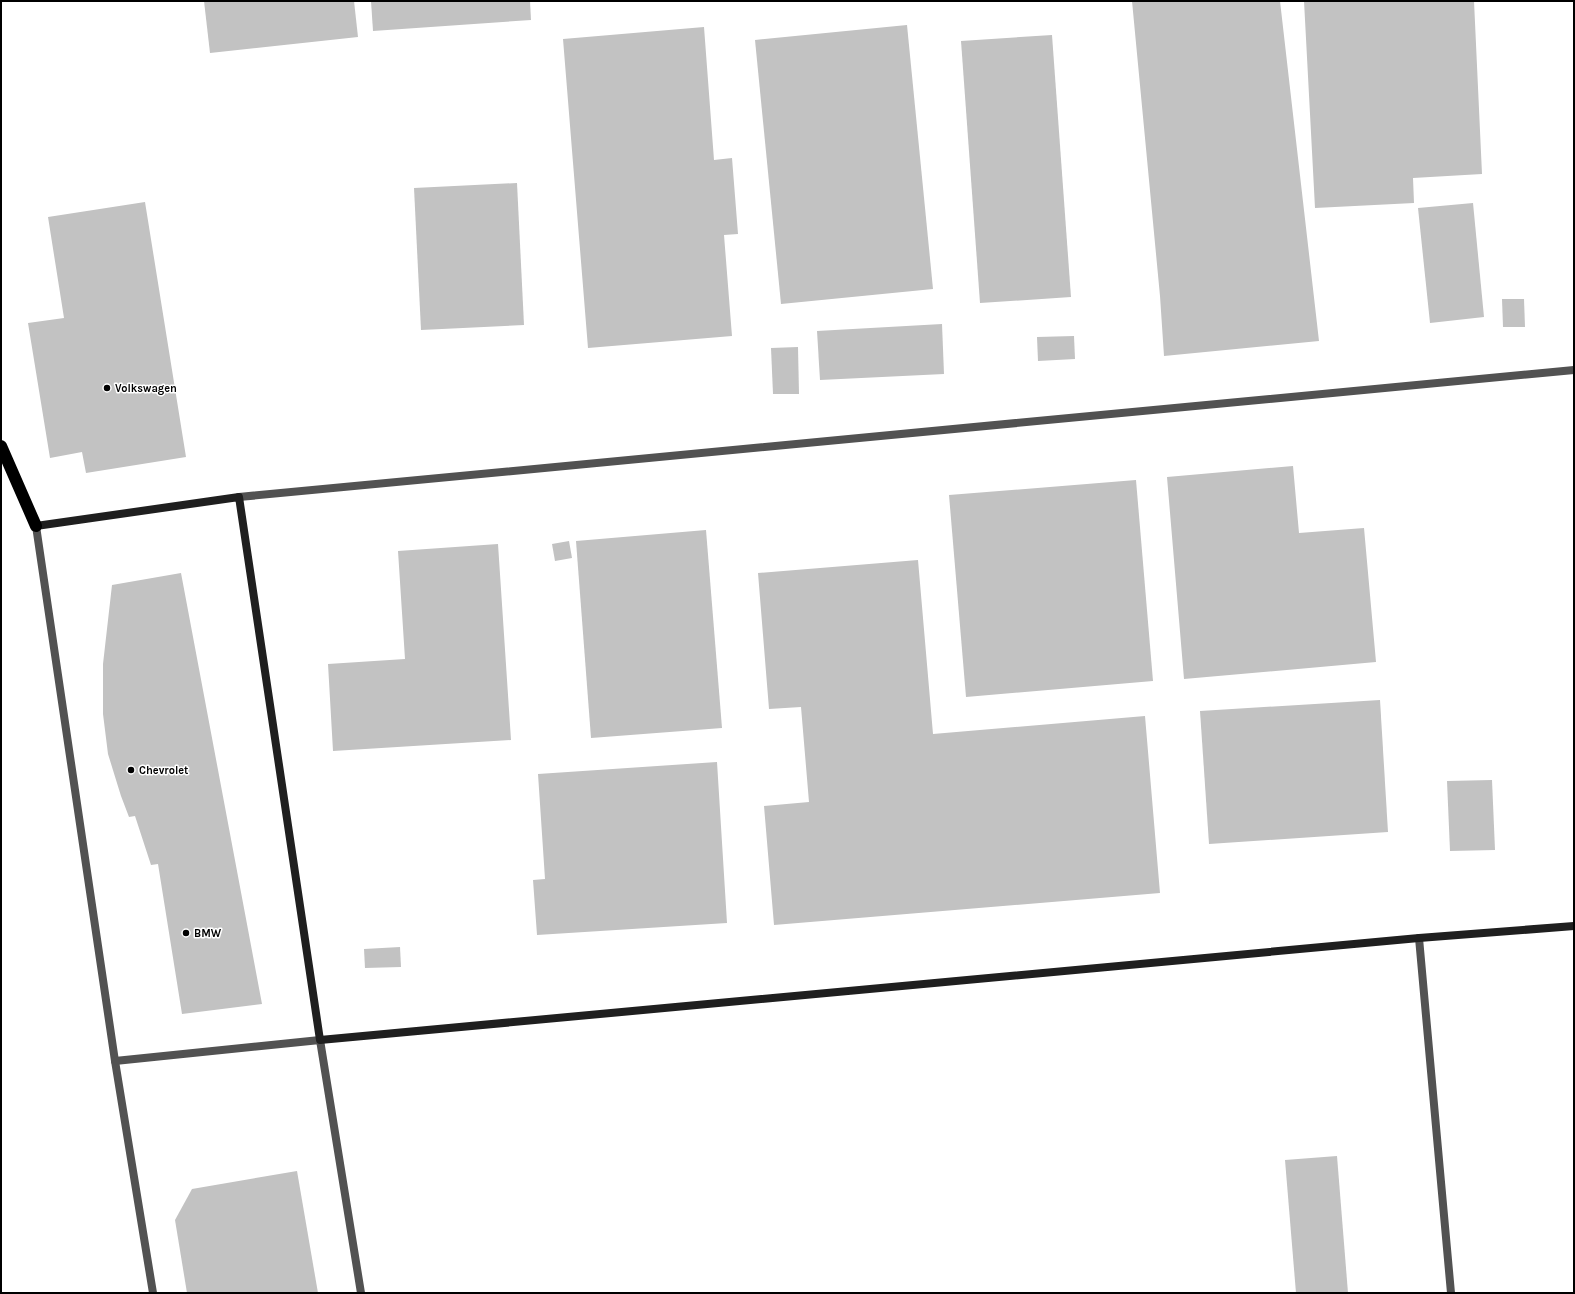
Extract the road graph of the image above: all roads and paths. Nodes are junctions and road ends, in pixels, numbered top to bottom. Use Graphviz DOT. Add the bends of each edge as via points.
graph roads {
  1 [pos="1574,370"];
  2 [pos="1,446"];
  3 [pos="239,497"];
  4 [pos="36,526"];
  5 [pos="1574,926"];
  6 [pos="1419,938"];
  7 [pos="320,1040"];
  8 [pos="115,1061"];
  9 [pos="153,1293"];
  10 [pos="361,1293"];
  11 [pos="1451,1293"];
  1 -- 3 [label="street"];
  2 -- 4 [label="highway"];
  3 -- 4 [label="street"];
  3 -- 7 [label="street"];
  4 -- 8 [label="street"];
  5 -- 6 [label="street"];
  6 -- 7 [label="street"];
  6 -- 11 [label="street"];
  7 -- 8 [label="street"];
  7 -- 10 [label="street"];
  8 -- 9 [label="street"];
}
